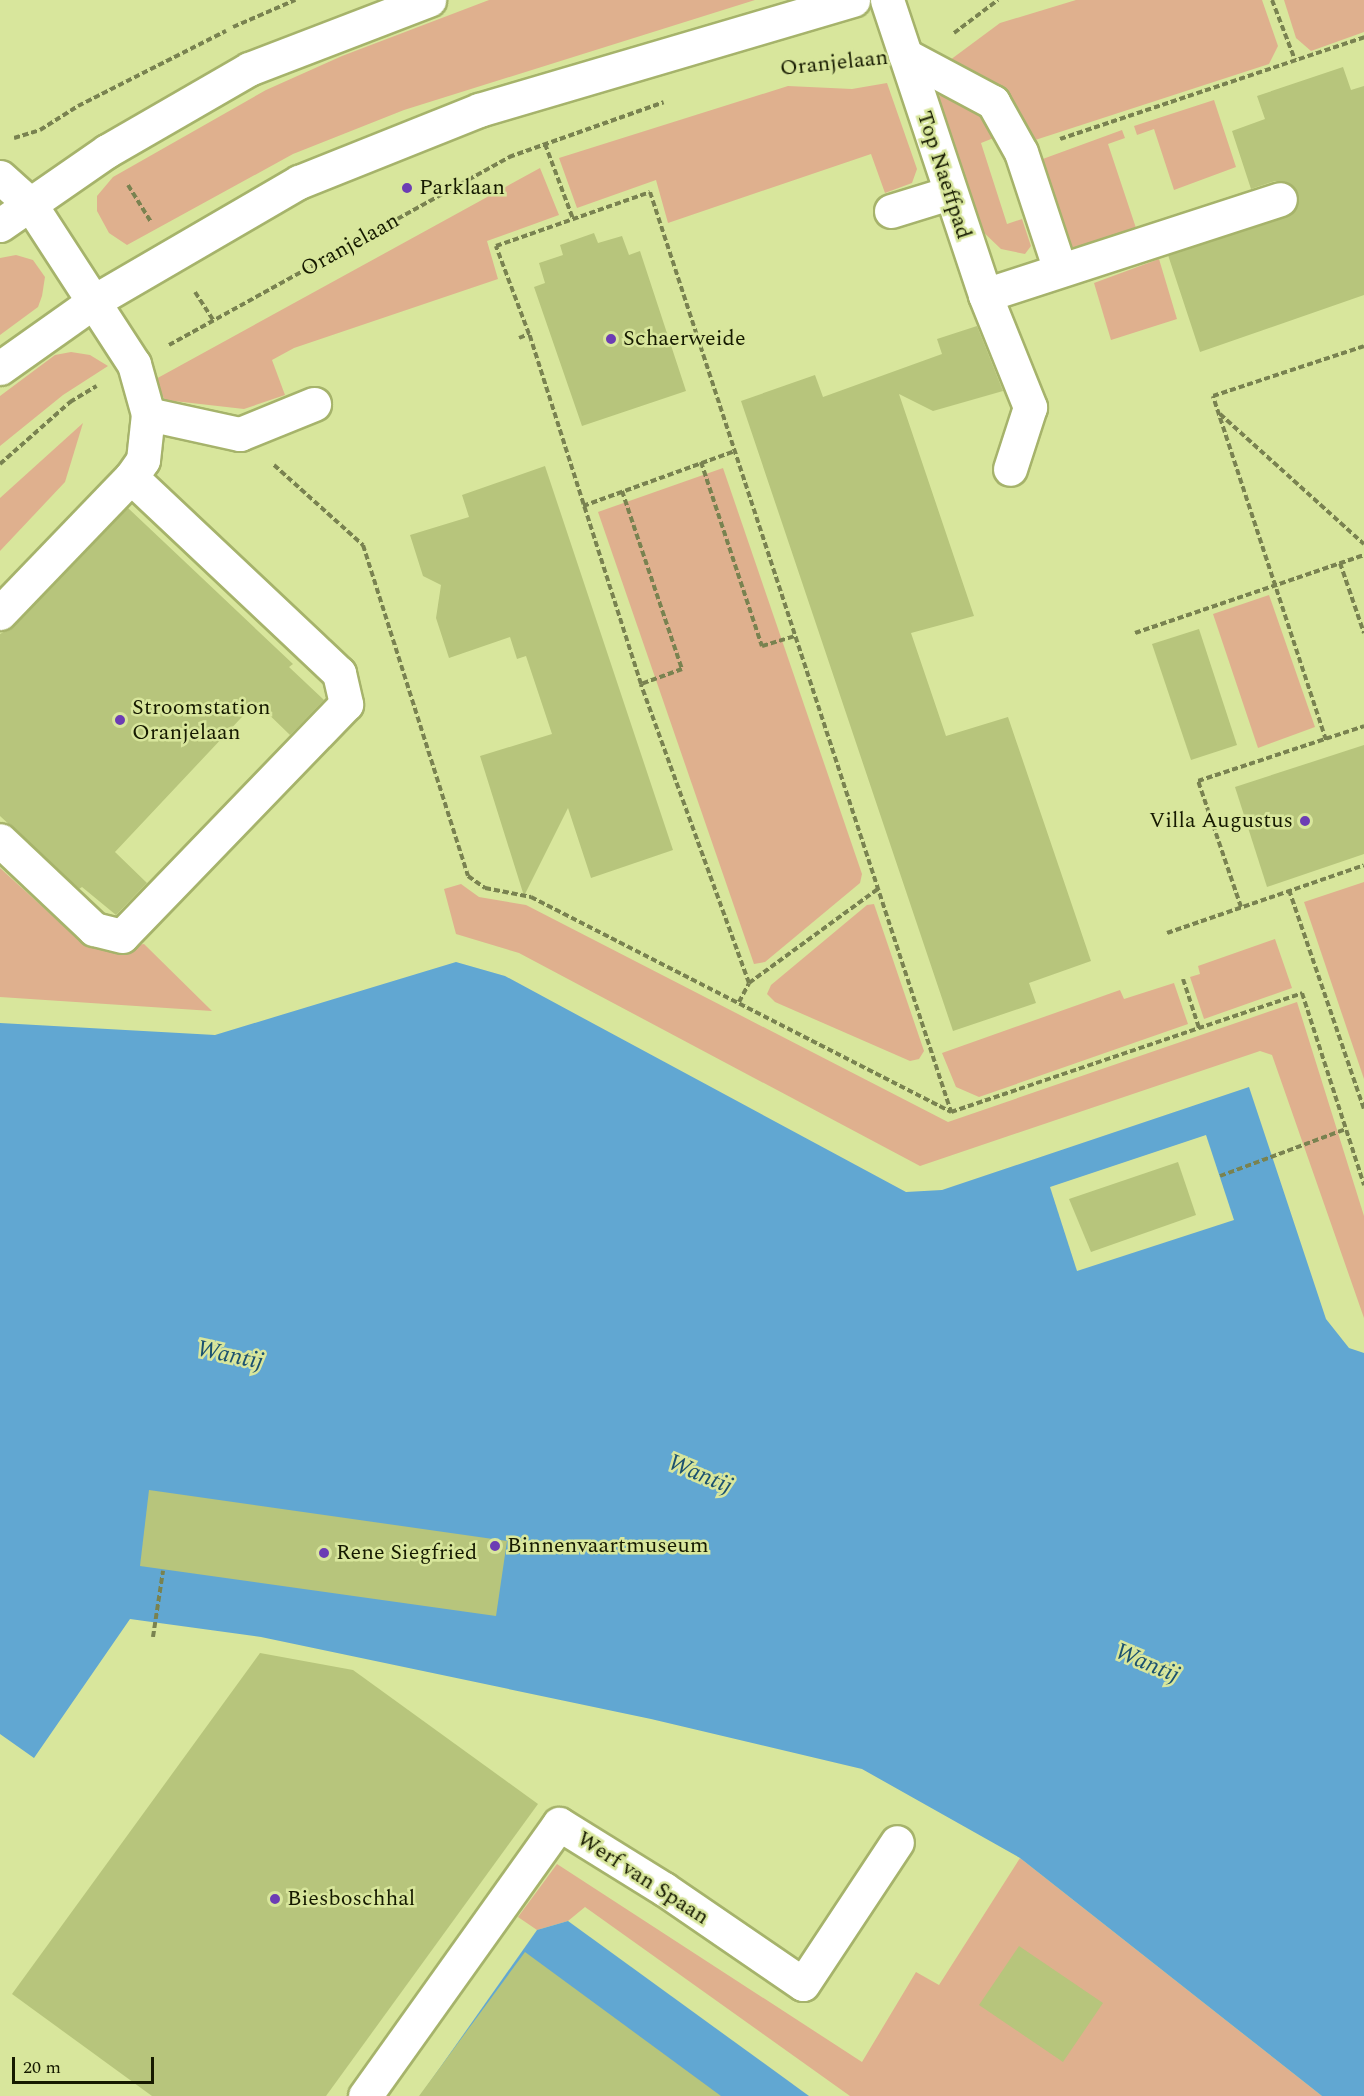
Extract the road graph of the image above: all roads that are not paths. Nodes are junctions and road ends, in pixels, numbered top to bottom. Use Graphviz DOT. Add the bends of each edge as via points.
graph roads {
  1 [pos="429,0"];
  2 [pos="853,0"];
  3 [pos="887,0"];
  4 [pos="905,55"];
  5 [pos="0,177"];
  6 [pos="950,193"];
  7 [pos="1280,199"];
  8 [pos="30,204"];
  9 [pos="891,211"];
  10 [pos="0,225"];
  11 [pos="1060,270"];
  12 [pos="985,295"];
  13 [pos="96,300"];
  14 [pos="0,368"];
  15 [pos="314,404"];
  16 [pos="148,414"];
  17 [pos="1010,469"];
  18 [pos="131,477"];
  19 [pos="0,614"];
  20 [pos="0,840"];
  21 [pos="897,1842"];
  22 [pos="365,2096"];
  1 -- 8 [label="main road" via="249,69 107,151"];
  2 -- 13 [label="main road, Oranjelaan" via="479,110 299,182"];
  3 -- 4 [label="main road, Top Naeffpad"];
  4 -- 6 [label="main road, Top Naeffpad"];
  4 -- 11 [label="main road, Top Naeffpad" via="993,102 1021,152"];
  5 -- 8 [label="main road"];
  6 -- 9 [label="main road"];
  6 -- 12 [label="main road, Top Naeffpad"];
  7 -- 11 [label="main road"];
  8 -- 10 [label="main road"];
  8 -- 13 [label="main road"];
  11 -- 12 [label="main road"];
  12 -- 17 [label="main road, Top Naeffpad" via="1030,407"];
  13 -- 14 [label="main road, Oranjelaan"];
  13 -- 16 [label="main road" via="134,364"];
  15 -- 16 [label="main road" via="240,434"];
  16 -- 18 [label="main road" via="143,460"];
  18 -- 19 [label="main road"];
  18 -- 20 [label="main road" via="339,674 346,704 122,936 94,929"];
  21 -- 22 [label="main road, Werf van Spaan" via="803,1984 663,1888 559,1824"];
}
